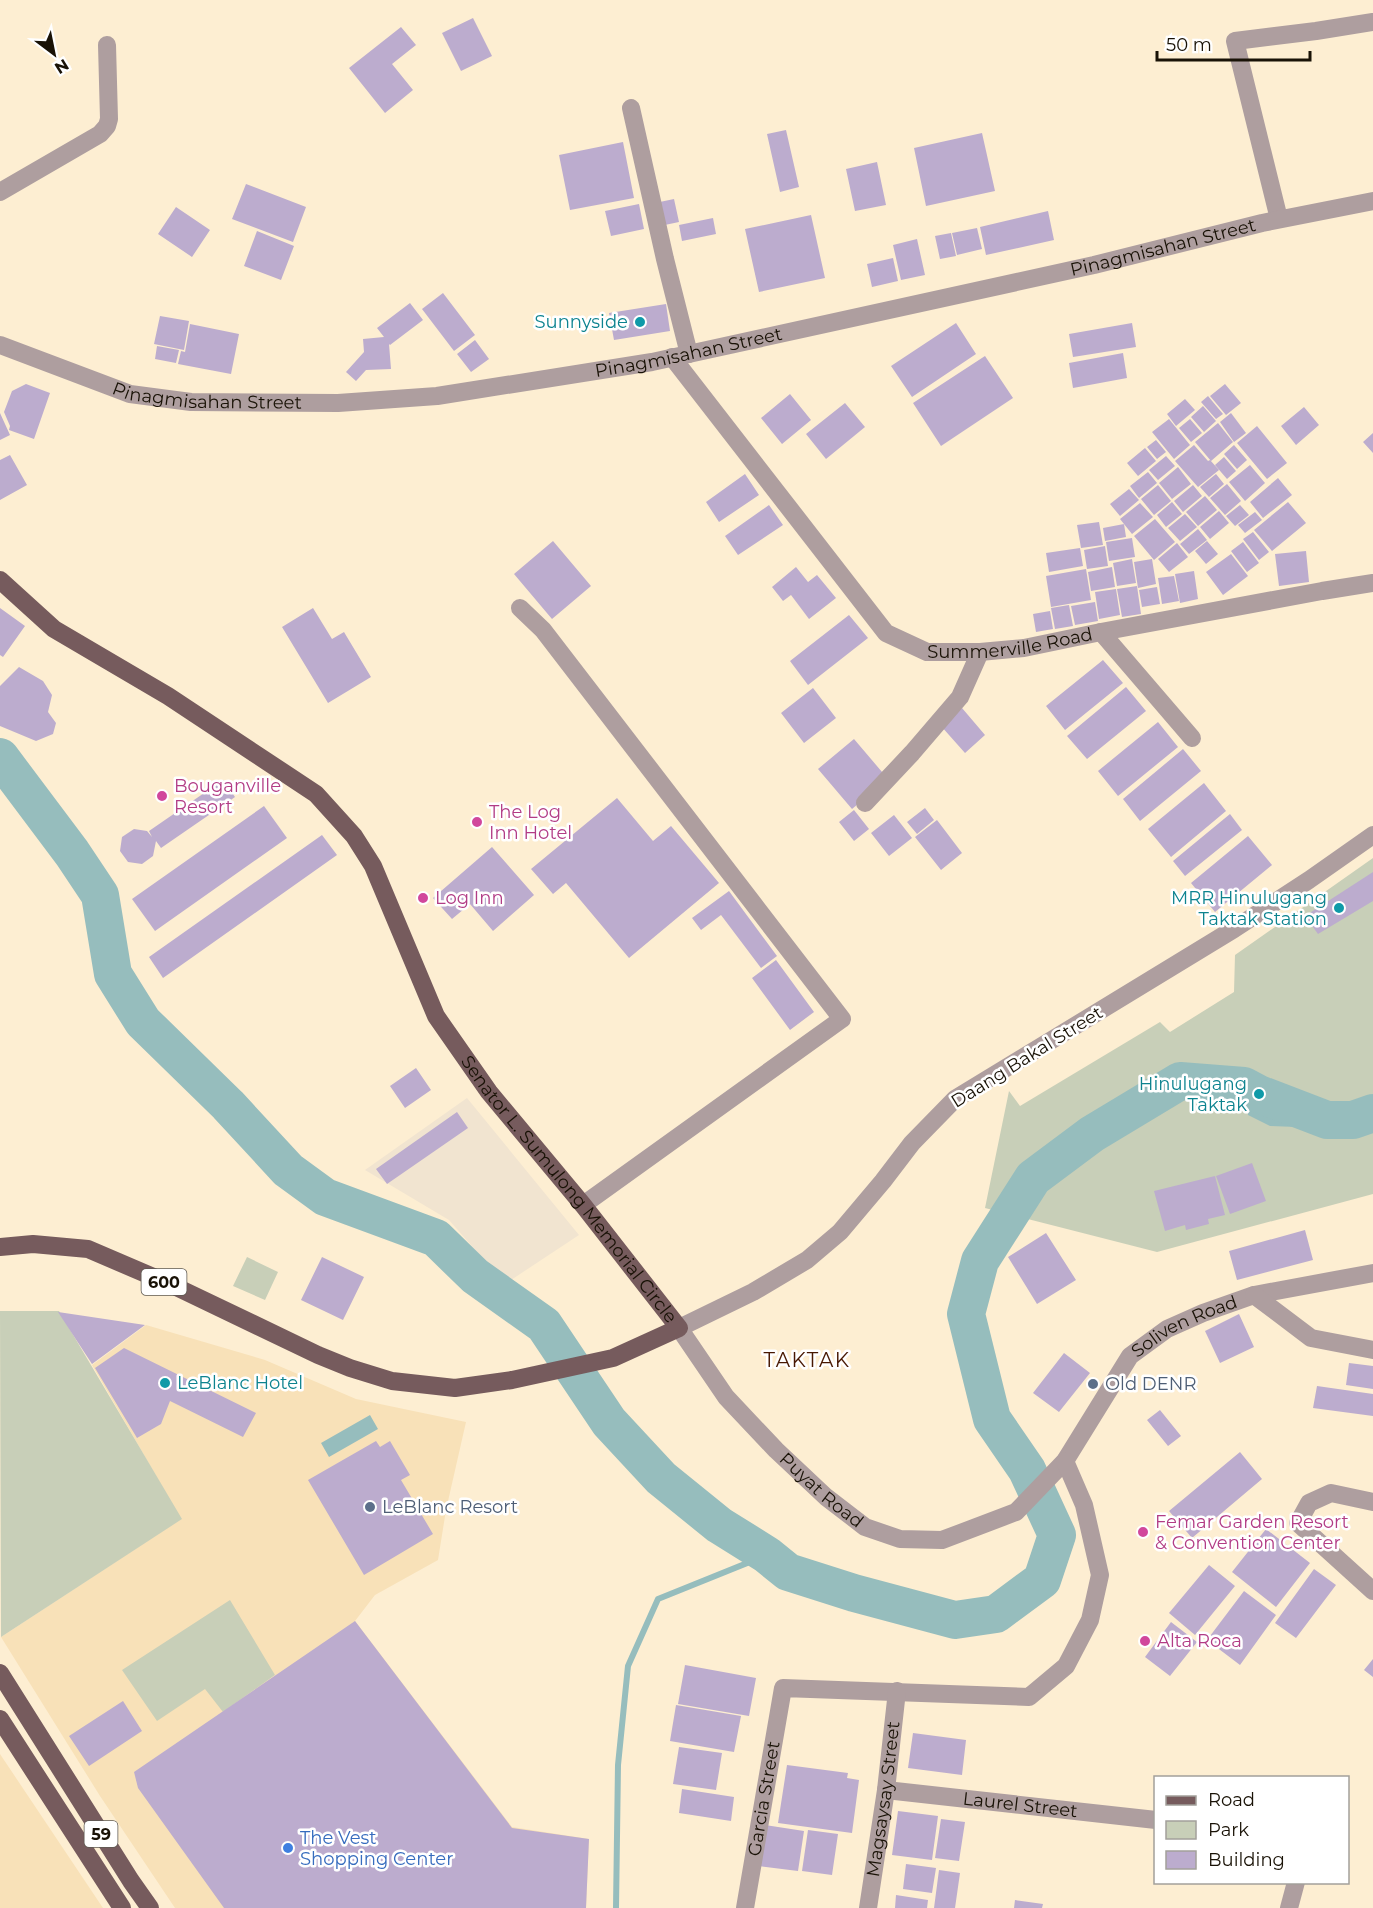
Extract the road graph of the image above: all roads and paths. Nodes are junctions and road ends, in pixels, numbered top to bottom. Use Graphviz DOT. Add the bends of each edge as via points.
graph roads {
  1 [pos="1373,22"];
  2 [pos="107,45"];
  3 [pos="631,108"];
  4 [pos="0,192"];
  5 [pos="1373,201"];
  6 [pos="1279,219"];
  7 [pos="0,345"];
  8 [pos="681,356"];
  9 [pos="0,580"];
  10 [pos="1373,583"];
  11 [pos="520,608"];
  12 [pos="1101,632"];
  13 [pos="980,652"];
  14 [pos="1192,738"];
  15 [pos="865,803"];
  16 [pos="1373,836"];
  17 [pos="583,1205"];
  18 [pos="0,1247"];
  19 [pos="1373,1273"];
  20 [pos="1254,1295"];
  21 [pos="679,1328"];
  22 [pos="1373,1350"];
  23 [pos="1061,1466"];
  24 [pos="1373,1502"];
  25 [pos="1016,1512"];
  26 [pos="1373,1591"];
  27 [pos="0,1673"];
  28 [pos="897,1691"];
  29 [pos="0,1719"];
  30 [pos="886,1790"];
  31 [pos="1154,1820"];
  32 [pos="1295,1884"];
  33 [pos="122,1908"];
  34 [pos="150,1908"];
  35 [pos="746,1908"];
  36 [pos="868,1908"];
  37 [pos="1289,1908"];
  1 -- 6 [label="street" via="1235,41"];
  2 -- 4 [label="street" via="107,126 100,134"];
  3 -- 8 [label="street" via="665,259"];
  5 -- 6 [label="street, Pinagmisahan Street"];
  6 -- 8 [label="street, Pinagmisahan Street" via="1094,266"];
  7 -- 8 [label="street, Pinagmisahan Street" via="130,394 191,402 338,403 437,396"];
  8 -- 13 [label="street, Summerville Road" via="886,633 927,652"];
  9 -- 17 [label="main road, Senator L. Sumulong Memorial Circle" via="54,629 168,696 316,794 354,836 373,866 436,1016 489,1092"];
  10 -- 12 [label="street, Summerville Road"];
  11 -- 17 [label="street" via="543,630 842,1019"];
  12 -- 13 [label="street, Summerville Road" via="1024,648"];
  12 -- 14 [label="street"];
  13 -- 15 [label="street" via="960,697"];
  16 -- 21 [label="street, Daang Bakal Street / 600" via="1234,929 956,1099 912,1143 840,1232 815,1253 753,1292"];
  17 -- 21 [label="main road, Senator L. Sumulong Memorial Circle"];
  18 -- 21 [label="main road, Senator L. Sumulong Memorial Circle / 600" via="33,1244 88,1248 350,1368 392,1381 455,1389 614,1359"];
  19 -- 20 [label="street, Soliven Road"];
  20 -- 22 [label="street" via="1311,1338"];
  20 -- 23 [label="street, Soliven Road" via="1167,1329 1130,1356"];
  21 -- 25 [label="street, Puyat Road" via="726,1397 826,1497 865,1527 900,1539 942,1540"];
  23 -- 25 [label="street, Soliven Road"];
  23 -- 28 [label="street" via="1084,1505 1100,1575 1090,1620 1066,1666 1029,1698"];
  24 -- 26 [label="street" via="1331,1492 1309,1503 1298,1523"];
  27 -- 34 [label="main road, 59"];
  28 -- 30 [label="street, Magsaysay Street"];
  28 -- 35 [label="street, Garcia Street" via="783,1688"];
  29 -- 33 [label="main road, 59"];
  30 -- 31 [label="street, Laurel Street"];
  30 -- 36 [label="street, Magsaysay Street"];
  32 -- 37 [label="street"];
}
